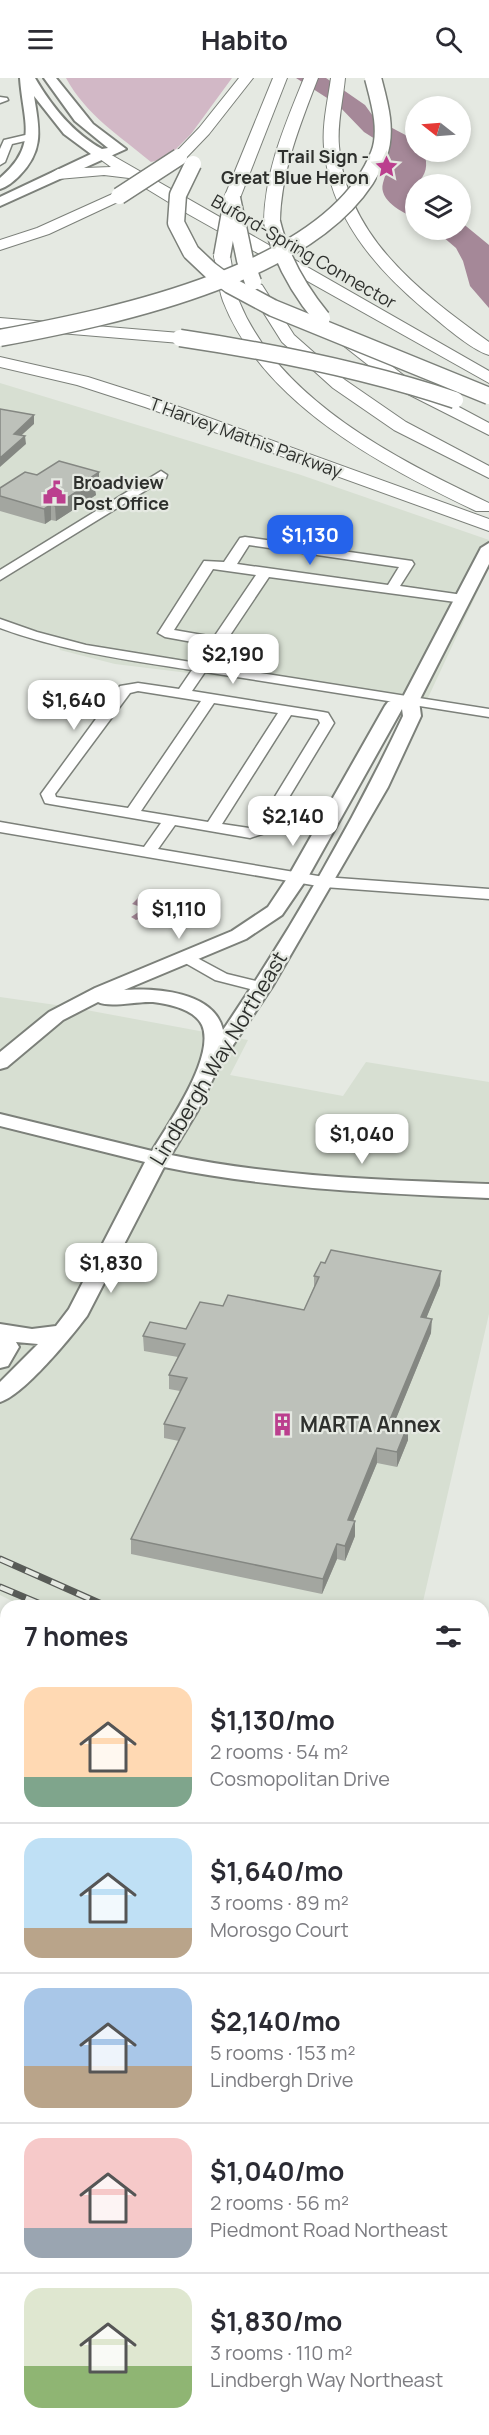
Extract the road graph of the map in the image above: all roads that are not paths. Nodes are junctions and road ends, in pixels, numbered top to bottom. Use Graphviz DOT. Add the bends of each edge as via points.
graph roads {
  1 [pos="28,78"];
  2 [pos="50,78"];
  3 [pos="246,78"];
  4 [pos="280,78"];
  5 [pos="311,78"];
  6 [pos="338,78"];
  7 [pos="373,78"];
  8 [pos="34,136"];
  9 [pos="104,149"];
  10 [pos="186,161"];
  11 [pos="0,162"];
  12 [pos="54,168"];
  13 [pos="31,171"];
  14 [pos="136,177"];
  15 [pos="0,186"];
  16 [pos="232,198"];
  17 [pos="0,202"];
  18 [pos="272,222"];
  19 [pos="0,245"];
  20 [pos="0,323"];
  21 [pos="0,338"];
  22 [pos="489,350"];
  23 [pos="489,359"];
  24 [pos="0,362"];
  25 [pos="489,378"];
  26 [pos="489,396"];
  27 [pos="489,413"];
  28 [pos="489,430"];
  29 [pos="486,460"];
  30 [pos="489,473"];
  31 [pos="160,475"];
  32 [pos="463,507"];
  33 [pos="489,509"];
  34 [pos="489,525"];
  35 [pos="489,548"];
  36 [pos="228,567"];
  37 [pos="265,572"];
  38 [pos="0,576"];
  39 [pos="392,590"];
  40 [pos="463,599"];
  41 [pos="0,623"];
  42 [pos="219,642"];
  43 [pos="202,668"];
  44 [pos="183,694"];
  45 [pos="210,698"];
  46 [pos="410,701"];
  47 [pos="287,710"];
  48 [pos="489,713"];
  49 [pos="132,813"];
  50 [pos="171,820"];
  51 [pos="0,826"];
  52 [pos="212,827"];
  53 [pos="149,851"];
  54 [pos="298,877"];
  55 [pos="324,882"];
  56 [pos="489,894"];
  57 [pos="192,955"];
  58 [pos="264,984"];
  59 [pos="56,1016"];
  60 [pos="0,1063"];
  61 [pos="208,1066"];
  62 [pos="0,1120"];
  63 [pos="0,1136"];
  64 [pos="154,1164"];
  65 [pos="489,1191"];
  66 [pos="489,1203"];
  67 [pos="64,1331"];
  68 [pos="0,1332"];
  69 [pos="0,1361"];
  70 [pos="0,1394"];
  1 -- 8 [label="main road"];
  1 -- 9 [label="main road" via="55,116"];
  2 -- 9 [label="main road"];
  3 -- 10 [label="highway"];
  4 -- 16 [label="highway"];
  5 -- 18 [label="highway" via="277,171"];
  6 -- 22 [label="highway" via="331,149 339,188 348,208 376,252 416,295"];
  7 -- 21 [label="highway, bridge" via="383,123 376,165 350,201 311,233 235,274 179,295 88,321"];
  8 -- 11 [label="street" via="8,142"];
  8 -- 15 [label="main road" via="25,163"];
  9 -- 12 [label="main road"];
  9 -- 14 [label="highway, Buford-Spring Connector"];
  9 -- 23 [label="highway, Buford-Spring Connector"];
  10 -- 19 [label="highway, bridge" via="43,231"];
  10 -- 26 [label="highway, bridge" via="176,223 191,252 210,270 281,311"];
  12 -- 14 [label="highway" via="104,170"];
  12 -- 17 [label="main road"];
  13 -- 15 [label="main road"];
  14 -- 25 [label="highway, Buford-Spring Connector"];
  16 -- 30 [label="highway, bridge" via="255,288 288,339 339,384 400,426"];
  16 -- 32 [label="highway, bridge" via="224,236 223,273 246,332 297,393 351,435"];
  18 -- 28 [label="highway, bridge" via="281,257 294,282 322,318 399,381"];
  18 -- 29 [label="highway, bridge" via="259,241 263,266 276,298 310,340 371,393 411,420"];
  20 -- 27 [label="highway, bridge" via="180,338 321,362 424,389"];
  24 -- 32 [label="highway, T Harvey Mathis Parkway" via="151,402"];
  31 -- 38 [label="street"];
  32 -- 33 [label="highway"];
  32 -- 34 [label="highway, T Harvey Mathis Parkway"];
  35 -- 40 [label="main road"];
  36 -- 37 [label="street"];
  36 -- 39 [label="street" via="245,541 406,564"];
  36 -- 42 [label="street" via="209,564 165,633"];
  37 -- 39 [label="street"];
  37 -- 42 [label="street"];
  39 -- 40 [label="street"];
  40 -- 46 [label="main road"];
  41 -- 43 [label="street" via="85,650"];
  42 -- 43 [label="street"];
  43 -- 44 [label="street"];
  43 -- 46 [label="street"];
  44 -- 45 [label="street"];
  44 -- 49 [label="street" via="138,687 125,689 48,794 51,800"];
  45 -- 47 [label="street"];
  45 -- 49 [label="street"];
  46 -- 48 [label="street"];
  46 -- 54 [label="main road" via="394,706"];
  46 -- 55 [label="main road, Lindbergh Way Northeast" via="412,716 379,787"];
  47 -- 52 [label="street"];
  47 -- 52 [label="street" via="323,716 327,723 263,829 250,833"];
  49 -- 50 [label="street"];
  50 -- 52 [label="street"];
  50 -- 53 [label="street"];
  51 -- 53 [label="street"];
  53 -- 54 [label="street"];
  54 -- 55 [label="street"];
  54 -- 57 [label="main road" via="275,911 239,936"];
  55 -- 56 [label="street"];
  55 -- 58 [label="main road, Lindbergh Way Northeast"];
  57 -- 58 [label="street" via="221,977"];
  57 -- 59 [label="main road" via="102,992"];
  58 -- 61 [label="main road, Lindbergh Way Northeast"];
  59 -- 60 [label="main road"];
  59 -- 61 [label="main road" via="121,995 152,995 181,1002 211,1024 215,1039"];
  61 -- 64 [label="main road, Lindbergh Way Northeast"];
  62 -- 64 [label="main road"];
  63 -- 64 [label="main road"];
  64 -- 65 [label="main road" via="286,1180"];
  64 -- 66 [label="main road" via="284,1191"];
  64 -- 67 [label="main road, Lindbergh Way Northeast" via="79,1311"];
  67 -- 68 [label="main road" via="30,1338"];
  67 -- 70 [label="main road, Lindbergh Way Northeast"];
  68 -- 69 [label="main road" via="7,1347"];
}
